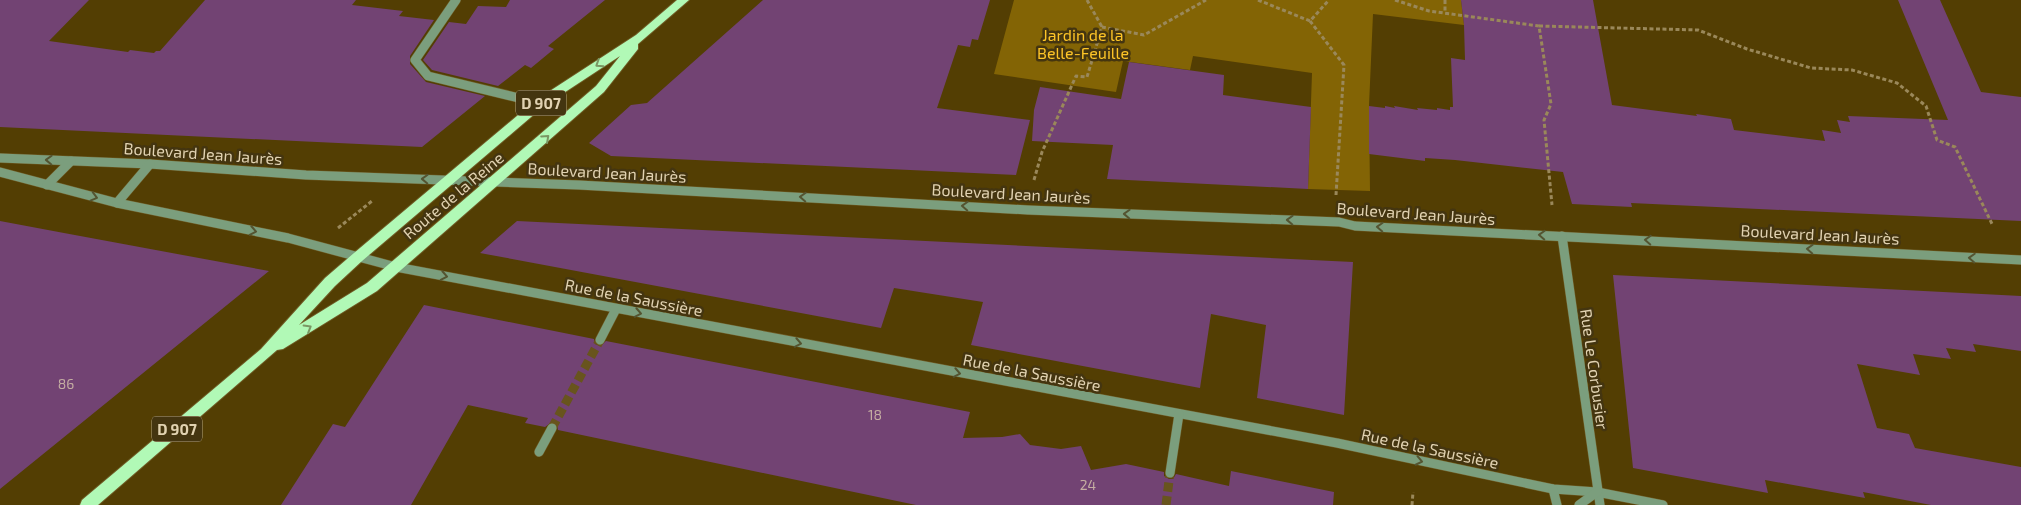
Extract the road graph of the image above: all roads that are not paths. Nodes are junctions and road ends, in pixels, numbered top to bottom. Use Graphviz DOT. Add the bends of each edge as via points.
graph roads {
  1 [pos="456,0"];
  2 [pos="684,0"];
  3 [pos="640,38"];
  4 [pos="540,103"];
  5 [pos="0,158"];
  6 [pos="71,160"];
  7 [pos="150,164"];
  8 [pos="0,172"];
  9 [pos="451,180"];
  10 [pos="496,182"];
  11 [pos="47,185"];
  12 [pos="117,203"];
  13 [pos="1562,236"];
  14 [pos="358,257"];
  15 [pos="2021,260"];
  16 [pos="396,267"];
  17 [pos="616,309"];
  18 [pos="600,340"];
  19 [pos="266,353"];
  20 [pos="1179,414"];
  21 [pos="552,428"];
  22 [pos="539,452"];
  23 [pos="1170,473"];
  24 [pos="1553,489"];
  25 [pos="1597,492"];
  26 [pos="87,505"];
  27 [pos="1557,505"];
  28 [pos="1579,505"];
  29 [pos="1600,505"];
  30 [pos="1663,505"];
  1 -- 4 [label="street" via="415,60 428,76"];
  2 -- 3 [label="main road, Route de la Reine / D 907"];
  3 -- 4 [label="main road, Route de la Reine / D 907, one-way"];
  10 -- 3 [label="main road, Route de la Reine / D 907, one-way" via="600,90"];
  4 -- 9 [label="main road, Route de la Reine / D 907"];
  6 -- 5 [label="street, Boulevard Jean Jaurès, one-way"];
  6 -- 7 [label="street, Boulevard Jean Jaurès"];
  6 -- 11 [label="street"];
  9 -- 7 [label="street, Boulevard Jean Jaurès, one-way" via="306,175"];
  7 -- 12 [label="street"];
  8 -- 11 [label="street"];
  9 -- 10 [label="street, Boulevard Jean Jaurès"];
  9 -- 14 [label="main road, Route de la Reine / D 907"];
  13 -- 10 [label="street, Boulevard Jean Jaurès, one-way" via="1354,226 1338,222 1028,210"];
  10 -- 16 [label="main road, Route de la Reine / D 907"];
  11 -- 12 [label="street, one-way"];
  12 -- 14 [label="street, one-way" via="288,238"];
  15 -- 13 [label="street, Boulevard Jean Jaurès, one-way"];
  13 -- 25 [label="street, Rue Le Corbusier"];
  14 -- 16 [label="street"];
  14 -- 19 [label="main road, Route de la Reine / D 907" via="330,282"];
  16 -- 17 [label="street, Rue de la Saussière, one-way"];
  19 -- 16 [label="main road, Route de la Reine / D 907, one-way" via="372,287"];
  17 -- 18 [label="street"];
  17 -- 20 [label="street, Rue de la Saussière, one-way"];
  19 -- 26 [label="main road, Route de la Reine / D 907"];
  20 -- 23 [label="street"];
  20 -- 24 [label="street, Rue de la Saussière, one-way" via="1337,443"];
  21 -- 22 [label="street"];
  24 -- 25 [label="street, Rue de la Saussière"];
  24 -- 27 [label="street"];
  25 -- 28 [label="street"];
  25 -- 29 [label="street, Rue Le Corbusier"];
  25 -- 30 [label="street, Rue de la Saussière"];
}
